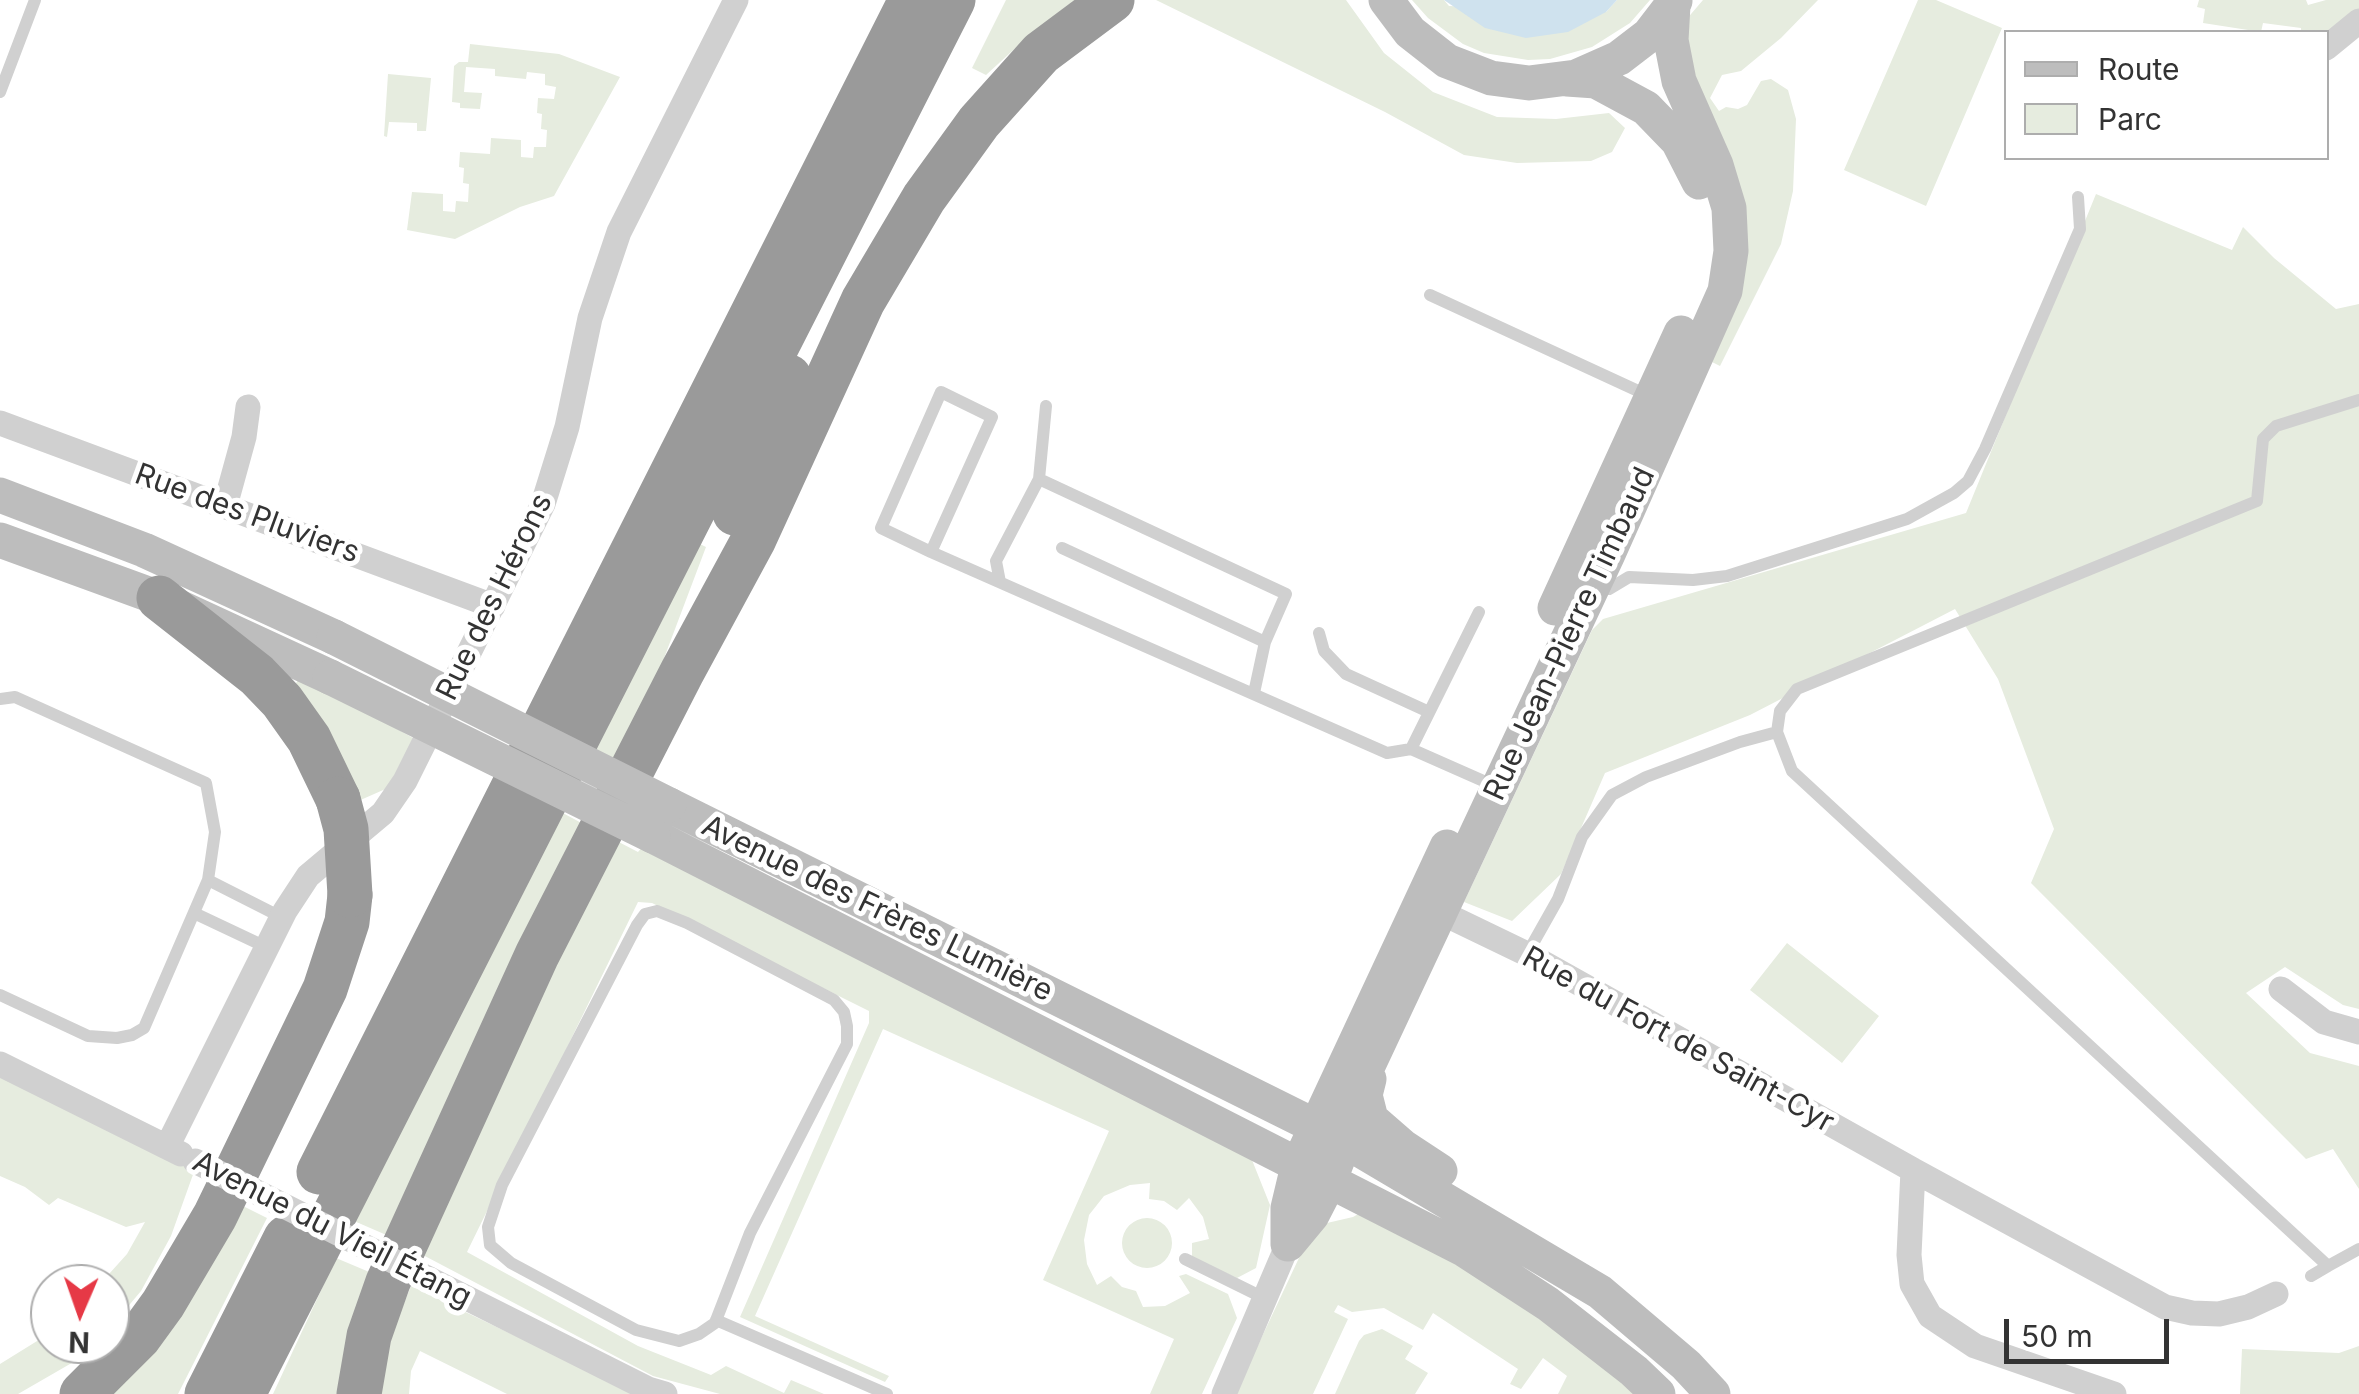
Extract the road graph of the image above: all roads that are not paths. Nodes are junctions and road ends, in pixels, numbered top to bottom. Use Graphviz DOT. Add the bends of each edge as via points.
graph roads {
  1 [pos="35,0"];
  2 [pos="736,0"];
  3 [pos="911,0"];
  4 [pos="952,0"];
  5 [pos="1112,0"];
  6 [pos="1386,0"];
  7 [pos="1674,2"];
  8 [pos="2359,21"];
  9 [pos="2329,46"];
  10 [pos="1567,79"];
  11 [pos="0,92"];
  12 [pos="2078,197"];
  13 [pos="812,275"];
  14 [pos="1430,295"];
  15 [pos="1651,398"];
  16 [pos="2359,400"];
  17 [pos="1046,406"];
  18 [pos="248,407"];
  19 [pos="0,423"];
  20 [pos="1039,478"];
  21 [pos="0,494"];
  22 [pos="226,506"];
  23 [pos="0,540"];
  24 [pos="1062,548"];
  25 [pos="931,552"];
  26 [pos="1613,560"];
  27 [pos="1000,582"];
  28 [pos="1581,582"];
  29 [pos="159,598"];
  30 [pos="492,606"];
  31 [pos="1479,612"];
  32 [pos="1319,633"];
  33 [pos="1266,642"];
  34 [pos="682,672"];
  35 [pos="1254,693"];
  36 [pos="0,699"];
  37 [pos="1429,712"];
  38 [pos="1777,732"];
  39 [pos="1411,749"];
  40 [pos="1488,783"];
  41 [pos="661,821"];
  42 [pos="208,880"];
  43 [pos="194,912"];
  44 [pos="1442,913"];
  45 [pos="281,917"];
  46 [pos="266,947"];
  47 [pos="1527,954"];
  48 [pos="2282,990"];
  49 [pos="0,995"];
  50 [pos="2359,1032"];
  51 [pos="1374,1056"];
  52 [pos="0,1064"];
  53 [pos="168,1147"];
  54 [pos="1322,1154"];
  55 [pos="1912,1170"];
  56 [pos="1288,1244"];
  57 [pos="2359,1249"];
  58 [pos="1185,1259"];
  59 [pos="2328,1266"];
  60 [pos="2311,1276"];
  61 [pos="1600,1292"];
  62 [pos="2276,1294"];
  63 [pos="1264,1298"];
  64 [pos="716,1320"];
  65 [pos="82,1394"];
  66 [pos="207,1394"];
  67 [pos="242,1394"];
  68 [pos="359,1394"];
  69 [pos="665,1394"];
  70 [pos="887,1394"];
  71 [pos="1224,1394"];
  72 [pos="1658,1394"];
  73 [pos="1714,1394"];
  74 [pos="2114,1394"];
  1 -- 11 [label="lane"];
  2 -- 30 [label="street, Rue des Hérons" via="619,232 543,504"];
  3 -- 66 [label="highway"];
  4 -- 13 [label="highway"];
  5 -- 34 [label="highway" via="1006,90 924,198 863,301 754,539"];
  6 -- 10 [label="main road" via="1424,45 1464,70 1520,83"];
  7 -- 10 [label="main road" via="1627,53"];
  7 -- 26 [label="main road, Rue Jean-Pierre Timbaud" via="1670,32 1679,81 1730,208 1729,272"];
  8 -- 9 [label="street"];
  10 -- 15 [label="main road, Rue Jean-Pierre Timbaud" via="1596,81 1646,108 1678,141 1704,194 1710,236 1703,282"];
  12 -- 26 [label="lane" via="2080,228 1985,450 1954,492 1906,519 1727,576 1693,580"];
  13 -- 34 [label="highway" via="812,323 695,618"];
  13 -- 67 [label="highway"];
  14 -- 15 [label="lane"];
  15 -- 26 [label="main road, Rue Jean-Pierre Timbaud"];
  16 -- 38 [label="lane" via="2276,426 2264,440 2258,501 1797,690 1780,712"];
  17 -- 20 [label="lane"];
  18 -- 22 [label="street"];
  19 -- 22 [label="street, Rue des Pluviers"];
  20 -- 27 [label="lane" via="996,561"];
  20 -- 33 [label="lane" via="1286,594"];
  21 -- 41 [label="main road, Avenue des Frères Lumière, bridge" via="144,550 334,637"];
  22 -- 30 [label="street, Rue des Pluviers"];
  23 -- 29 [label="main road, Avenue des Frères Lumière"];
  24 -- 33 [label="lane"];
  25 -- 25 [label="lane" via="881,528 941,392 992,417"];
  25 -- 27 [label="lane"];
  26 -- 28 [label="main road, Rue Jean-Pierre Timbaud"];
  26 -- 28 [label="lane" via="1608,589"];
  27 -- 35 [label="lane"];
  28 -- 40 [label="main road, Rue Jean-Pierre Timbaud"];
  29 -- 41 [label="main road, Avenue des Frères Lumière, bridge"];
  29 -- 65 [label="highway, bridge" via="257,675 323,764 349,851 350,895 324,989 214,1216 163,1304"];
  30 -- 45 [label="street, Rue des Hérons" via="382,814 308,876"];
  31 -- 37 [label="lane"];
  32 -- 37 [label="lane" via="1324,651 1346,674"];
  33 -- 35 [label="lane"];
  34 -- 68 [label="highway" via="537,955 417,1216 369,1336"];
  35 -- 39 [label="lane" via="1387,753"];
  36 -- 42 [label="lane" via="15,698 206,784 216,832"];
  37 -- 39 [label="lane"];
  38 -- 47 [label="lane" via="1612,795 1582,837 1558,900"];
  38 -- 59 [label="lane" via="1792,771"];
  39 -- 40 [label="lane"];
  40 -- 44 [label="main road, Rue Jean-Pierre Timbaud"];
  40 -- 54 [label="main road, Rue Jean-Pierre Timbaud"];
  41 -- 54 [label="main road, Avenue des Frères Lumière"];
  41 -- 54 [label="main road, Avenue des Frères Lumière" via="1140,1085 1164,1082"];
  42 -- 43 [label="lane"];
  42 -- 45 [label="lane"];
  43 -- 46 [label="lane"];
  43 -- 49 [label="lane" via="144,1028 132,1035 88,1036"];
  44 -- 47 [label="street, Rue du Fort de Saint-Cyr"];
  44 -- 51 [label="main road, Rue Jean-Pierre Timbaud"];
  45 -- 46 [label="street, Rue des Hérons"];
  46 -- 53 [label="street, Rue des Hérons"];
  47 -- 55 [label="street, Rue du Fort de Saint-Cyr"];
  48 -- 50 [label="street" via="2324,1022"];
  51 -- 54 [label="main road, Rue Jean-Pierre Timbaud"];
  51 -- 61 [label="main road" via="1366,1106 1382,1131 1471,1190"];
  52 -- 53 [label="street, Avenue du Vieil Étang"];
  53 -- 69 [label="street, Avenue du Vieil Étang, bridge"];
  54 -- 56 [label="main road, Rue Jean-Pierre Timbaud" via="1312,1215"];
  54 -- 61 [label="main road, Avenue des Frères Lumière" via="1494,1229"];
  54 -- 72 [label="main road, Avenue des Frères Lumière" via="1548,1304"];
  55 -- 62 [label="street, Rue du Fort de Saint-Cyr" via="2165,1306 2219,1314"];
  55 -- 74 [label="street" via="1912,1284 1930,1316 1974,1346"];
  56 -- 63 [label="street, Rue Jean-Pierre Timbaud"];
  57 -- 59 [label="lane"];
  58 -- 63 [label="lane"];
  59 -- 60 [label="lane"];
  61 -- 73 [label="main road, Avenue des Frères Lumière"];
  63 -- 71 [label="street, Rue Jean-Pierre Timbaud"];
  64 -- 64 [label="lane" via="679,1341 636,1330 490,1246 488,1227 502,1185 637,926 645,914 658,911 834,1000 848,1026 847,1044 750,1233"];
  64 -- 70 [label="lane"];
}
